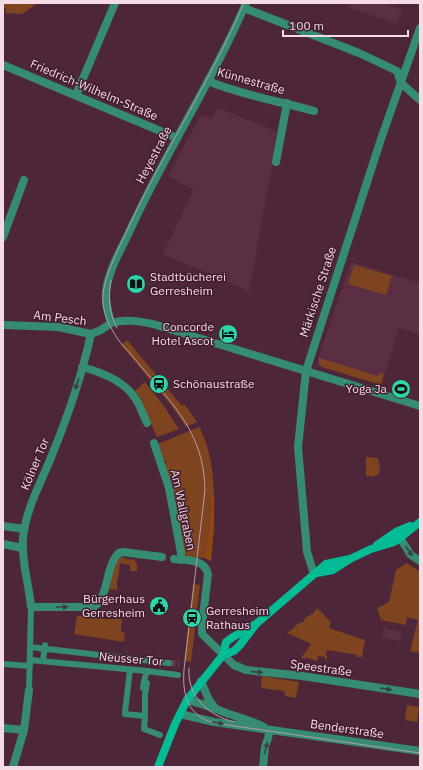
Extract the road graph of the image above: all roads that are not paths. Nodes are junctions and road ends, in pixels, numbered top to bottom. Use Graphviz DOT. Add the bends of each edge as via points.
graph roads {
  1 [pos="115,3"];
  2 [pos="245,5"];
  3 [pos="420,28"];
  4 [pos="3,65"];
  5 [pos="208,81"];
  6 [pos="401,83"];
  7 [pos="76,95"];
  8 [pos="420,100"];
  9 [pos="287,103"];
  10 [pos="314,112"];
  11 [pos="177,138"];
  12 [pos="276,162"];
  13 [pos="24,180"];
  14 [pos="3,237"];
  15 [pos="111,323"];
  16 [pos="3,325"];
  17 [pos="91,334"];
  18 [pos="82,367"];
  19 [pos="306,371"];
  20 [pos="420,406"];
  21 [pos="147,423"];
  22 [pos="154,443"];
  23 [pos="420,522"];
  24 [pos="3,526"];
  25 [pos="24,529"];
  26 [pos="400,538"];
  27 [pos="3,544"];
  28 [pos="22,548"];
  29 [pos="371,549"];
  30 [pos="162,557"];
  31 [pos="420,561"];
  32 [pos="314,574"];
  33 [pos="31,607"];
  34 [pos="45,646"];
  35 [pos="30,647"];
  36 [pos="58,652"];
  37 [pos="83,654"];
  38 [pos="223,655"];
  39 [pos="43,662"];
  40 [pos="30,663"];
  41 [pos="56,663"];
  42 [pos="3,664"];
  43 [pos="169,664"];
  44 [pos="82,665"];
  45 [pos="130,670"];
  46 [pos="147,671"];
  47 [pos="178,675"];
  48 [pos="202,681"];
  49 [pos="29,690"];
  50 [pos="145,692"];
  51 [pos="420,694"];
  52 [pos="187,700"];
  53 [pos="216,708"];
  54 [pos="180,714"];
  55 [pos="145,716"];
  56 [pos="3,728"];
  57 [pos="24,730"];
  58 [pos="270,730"];
  59 [pos="160,735"];
  60 [pos="420,751"];
  61 [pos="13,767"];
  62 [pos="158,767"];
  63 [pos="263,767"];
  1 -- 7 [label="street"];
  2 -- 5 [label="street, Heyestraße"];
  2 -- 6 [label="street" via="397,71"];
  3 -- 6 [label="street, Märkische Straße"];
  4 -- 7 [label="street, Friedrich-Wilhelm-Straße"];
  5 -- 9 [label="street, Künnestraße" via="224,88"];
  5 -- 11 [label="street, Heyestraße"];
  6 -- 8 [label="street"];
  6 -- 19 [label="street, Märkische Straße"];
  7 -- 11 [label="street, Friedrich-Wilhelm-Straße"];
  9 -- 10 [label="street, Künnestraße"];
  9 -- 12 [label="street, Künnestraße"];
  11 -- 15 [label="street, Heyestraße" via="144,199 111,272 106,302"];
  13 -- 14 [label="street"];
  15 -- 17 [label="street, Am Pesch"];
  15 -- 19 [label="street" via="126,320 144,322"];
  16 -- 17 [label="street, Am Pesch" via="58,327"];
  17 -- 18 [label="street, Kölner Tor"];
  18 -- 21 [label="street" via="118,382 127,389 135,397"];
  18 -- 25 [label="street, Kölner Tor, one-way" via="59,440 29,508"];
  19 -- 20 [label="street"];
  19 -- 32 [label="street, Märkische Straße" via="298,447 307,552"];
  22 -- 38 [label="street, Am Wallgraben" via="169,488 181,553 178,559 197,562 207,571 202,634"];
  23 -- 26 [label="main road"];
  23 -- 29 [label="main road" via="392,535"];
  24 -- 25 [label="street"];
  25 -- 28 [label="street, Kölner Tor"];
  26 -- 29 [label="main road"];
  26 -- 31 [label="street, one-way" via="411,555"];
  27 -- 28 [label="street"];
  28 -- 33 [label="street, Kölner Tor"];
  29 -- 32 [label="main road" via="350,558 333,570"];
  33 -- 30 [label="street, one-way" via="93,607 101,601 113,562 119,553"];
  32 -- 38 [label="main road" via="256,624 234,651"];
  33 -- 35 [label="street, Kölner Tor"];
  34 -- 35 [label="street, Neusser Tor"];
  34 -- 36 [label="street, Neusser Tor"];
  34 -- 39 [label="street"];
  35 -- 40 [label="street, Kölner Tor"];
  36 -- 37 [label="street, Neusser Tor"];
  36 -- 41 [label="street"];
  37 -- 43 [label="street, Neusser Tor" via="100,653"];
  37 -- 44 [label="street, Neusser Tor"];
  38 -- 48 [label="main road"];
  38 -- 51 [label="street, Speestraße, one-way" via="234,665 246,670"];
  39 -- 40 [label="street, Neusser Tor"];
  39 -- 41 [label="street, Neusser Tor"];
  40 -- 42 [label="street, Neusser Tor"];
  40 -- 49 [label="street, Kölner Tor"];
  41 -- 44 [label="street, Neusser Tor"];
  44 -- 45 [label="street, Neusser Tor"];
  45 -- 46 [label="street, Neusser Tor"];
  45 -- 55 [label="street" via="125,713"];
  46 -- 47 [label="street, Neusser Tor"];
  46 -- 50 [label="street" via="148,682"];
  46 -- 50 [label="street" via="142,692"];
  48 -- 52 [label="main road"];
  48 -- 53 [label="street" via="208,698"];
  49 -- 57 [label="street"];
  50 -- 55 [label="street"];
  52 -- 53 [label="street, Benderstraße"];
  52 -- 54 [label="main road"];
  53 -- 58 [label="street, Benderstraße"];
  54 -- 58 [label="street, Benderstraße, one-way"];
  54 -- 62 [label="main road"];
  55 -- 59 [label="street" via="144,729"];
  56 -- 57 [label="street"];
  57 -- 61 [label="street"];
  58 -- 60 [label="street, Benderstraße"];
  63 -- 58 [label="street, one-way"];
}
